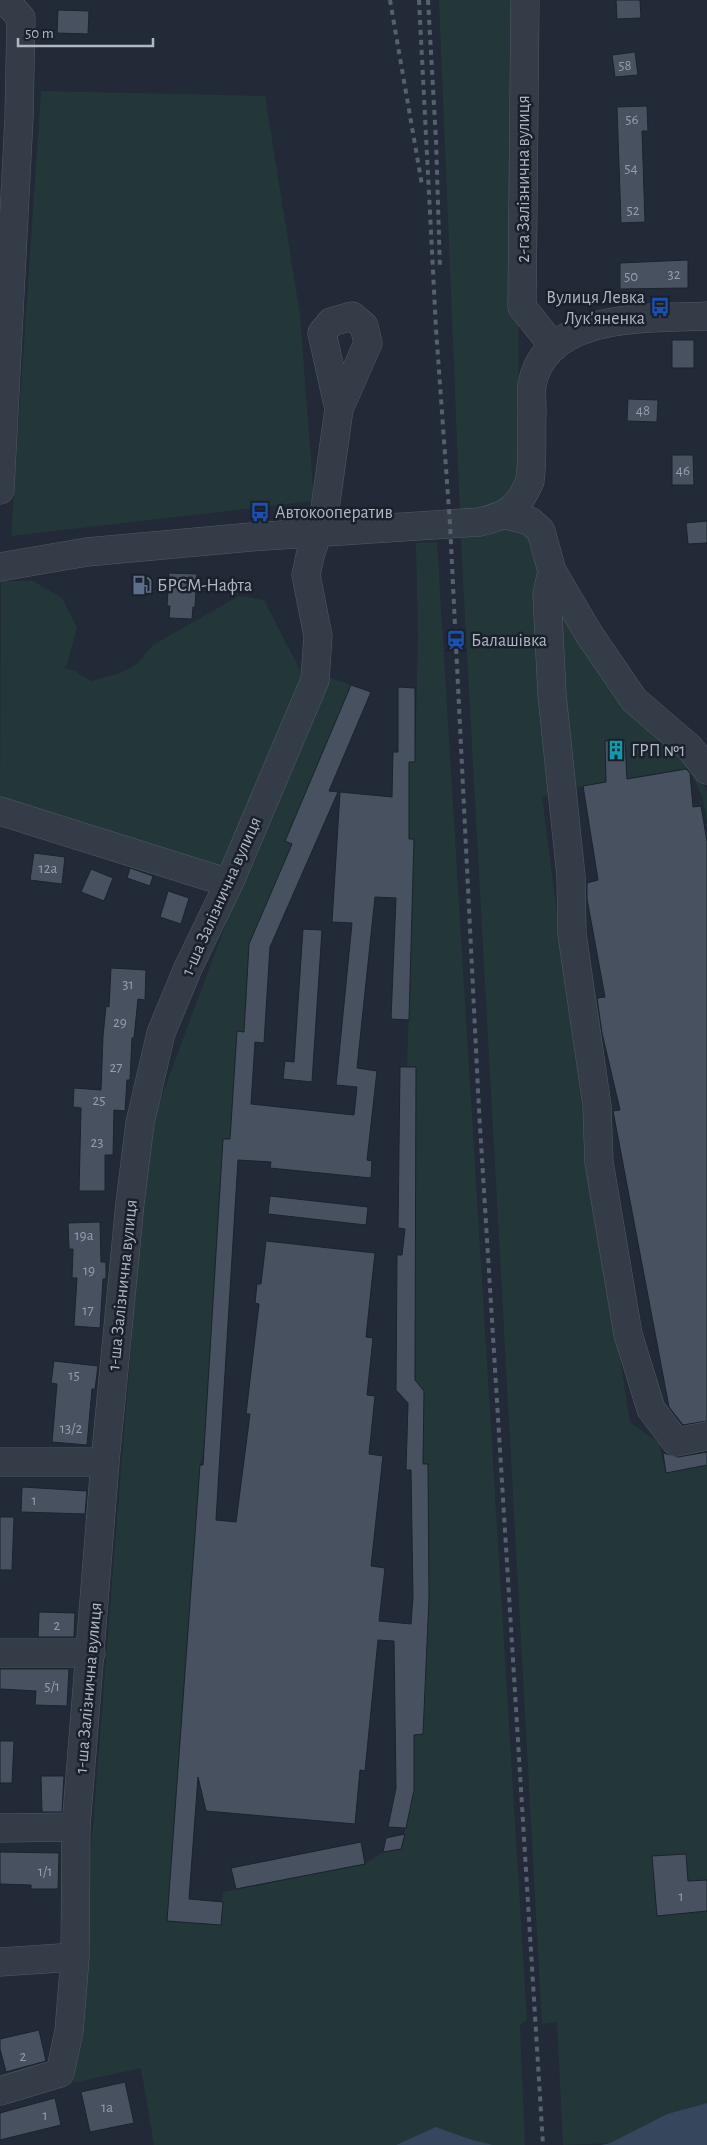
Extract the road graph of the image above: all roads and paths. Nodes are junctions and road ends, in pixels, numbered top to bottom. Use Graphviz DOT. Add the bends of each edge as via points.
graph roads {
  1 [pos="5,0"];
  2 [pos="525,0"];
  3 [pos="9,117"];
  4 [pos="5,281"];
  5 [pos="707,316"];
  6 [pos="563,340"];
  7 [pos="339,409"];
  8 [pos="2,431"];
  9 [pos="0,490"];
  10 [pos="506,514"];
  11 [pos="318,532"];
  12 [pos="0,567"];
  13 [pos="552,571"];
  14 [pos="707,770"];
  15 [pos="0,811"];
  16 [pos="229,883"];
  17 [pos="707,1436"];
  18 [pos="0,1462"];
  19 [pos="105,1462"];
  20 [pos="0,1653"];
  21 [pos="91,1653"];
  22 [pos="0,1828"];
  23 [pos="76,1828"];
  24 [pos="74,1957"];
  25 [pos="0,1962"];
  26 [pos="0,2091"];
  1 -- 3 [label="street" via="21,18"];
  2 -- 6 [label="street, 2-га Залізнична вулиця" via="522,307"];
  3 -- 4 [label="street"];
  4 -- 8 [label="street"];
  5 -- 6 [label="street" via="616,321 588,327"];
  6 -- 10 [label="street" via="537,369 532,385 530,481 524,495"];
  7 -- 11 [label="street, 1-ша Залізнична вулиця" via="325,509"];
  8 -- 9 [label="street"];
  10 -- 11 [label="street" via="479,522"];
  10 -- 13 [label="street" via="530,521 541,531"];
  11 -- 12 [label="street" via="87,552"];
  11 -- 16 [label="street, 1-ша Залізнична вулиця" via="306,575 318,636 314,680"];
  13 -- 14 [label="street" via="588,634 634,700 690,748"];
  13 -- 17 [label="street" via="547,594 552,695 571,876 572,934 597,1106 599,1162 628,1334 651,1409 676,1442"];
  15 -- 16 [label="street"];
  16 -- 19 [label="street, 1-ша Залізнична вулиця" via="161,1033 140,1123"];
  18 -- 19 [label="street"];
  19 -- 21 [label="street, 1-ша Залізнична вулиця"];
  20 -- 21 [label="street"];
  21 -- 23 [label="street, 1-ша Залізнична вулиця"];
  22 -- 23 [label="street"];
  23 -- 24 [label="street, 1-ша Залізнична вулиця"];
  24 -- 25 [label="street"];
  24 -- 26 [label="street, 1-ша Залізнична вулиця" via="69,2030 60,2073"];
}
